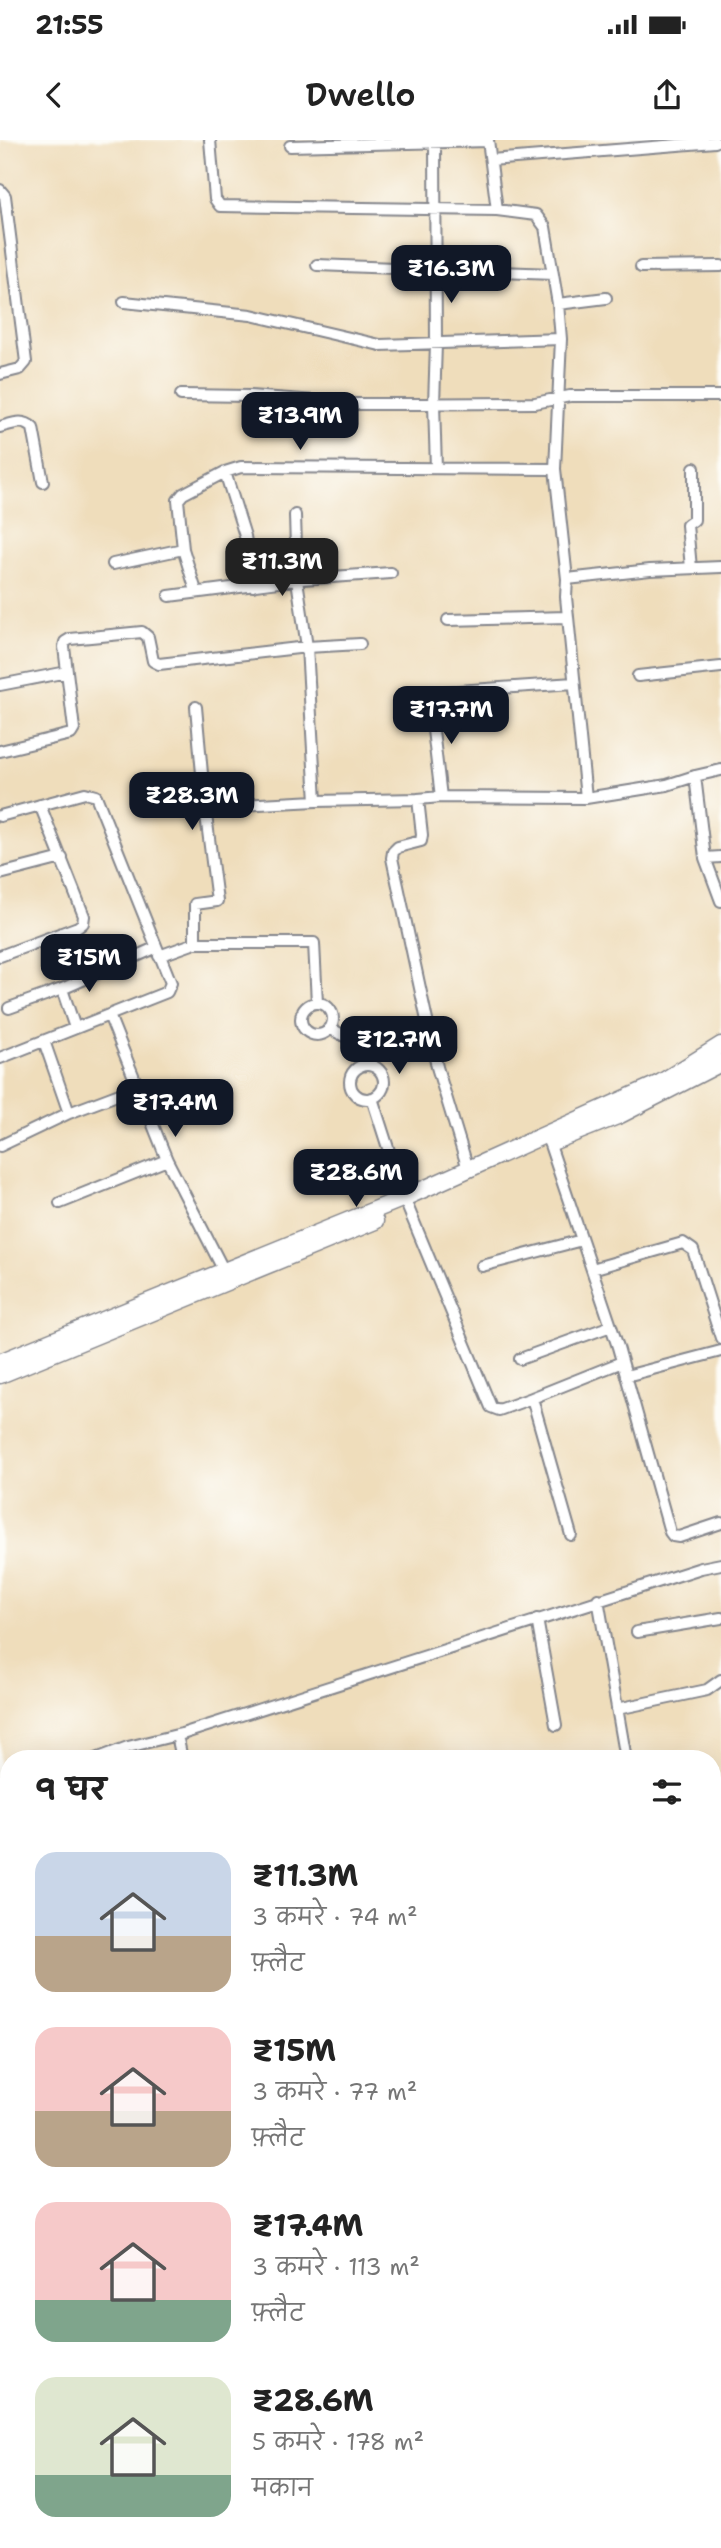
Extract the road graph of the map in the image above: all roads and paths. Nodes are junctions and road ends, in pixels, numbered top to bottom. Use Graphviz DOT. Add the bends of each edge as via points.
graph roads {
  1 [pos="210,140"];
  2 [pos="488,141"];
  3 [pos="435,142"];
  4 [pos="715,142"];
  5 [pos="596,145"];
  6 [pos="289,146"];
  7 [pos="491,160"];
  8 [pos="0,190"];
  9 [pos="435,209"];
  10 [pos="497,210"];
  11 [pos="317,265"];
  12 [pos="641,267"];
  13 [pos="721,267"];
  14 [pos="436,268"];
  15 [pos="553,274"];
  16 [pos="606,298"];
  17 [pos="124,302"];
  18 [pos="558,304"];
  19 [pos="561,339"];
  20 [pos="436,344"];
  21 [pos="0,374"];
  22 [pos="181,395"];
  23 [pos="721,396"];
  24 [pos="556,398"];
  25 [pos="434,404"];
  26 [pos="0,427"];
  27 [pos="436,468"];
  28 [pos="694,468"];
  29 [pos="555,470"];
  30 [pos="225,472"];
  31 [pos="43,482"];
  32 [pos="295,515"];
  33 [pos="183,549"];
  34 [pos="113,564"];
  35 [pos="721,567"];
  36 [pos="691,568"];
  37 [pos="391,573"];
  38 [pos="567,579"];
  39 [pos="297,580"];
  40 [pos="253,586"];
  41 [pos="196,591"];
  42 [pos="169,596"];
  43 [pos="567,617"];
  44 [pos="448,620"];
  45 [pos="360,644"];
  46 [pos="307,647"];
  47 [pos="721,667"];
  48 [pos="66,672"];
  49 [pos="638,676"];
  50 [pos="573,683"];
  51 [pos="0,685"];
  52 [pos="196,707"];
  53 [pos="0,751"];
  54 [pos="721,771"];
  55 [pos="695,776"];
  56 [pos="440,797"];
  57 [pos="586,797"];
  58 [pos="418,799"];
  59 [pos="316,801"];
  60 [pos="40,805"];
  61 [pos="205,807"];
  62 [pos="0,817"];
  63 [pos="721,857"];
  64 [pos="62,858"];
  65 [pos="705,858"];
  66 [pos="0,874"];
  67 [pos="721,901"];
  68 [pos="195,943"];
  69 [pos="157,952"];
  70 [pos="0,956"];
  71 [pos="62,989"];
  72 [pos="317,1003"];
  73 [pos="9,1008"];
  74 [pos="109,1015"];
  75 [pos="75,1028"];
  76 [pos="330,1028"];
  77 [pos="44,1041"];
  78 [pos="721,1045"];
  79 [pos="0,1058"];
  80 [pos="721,1063"];
  81 [pos="366,1064"];
  82 [pos="138,1087"];
  83 [pos="372,1098"];
  84 [pos="69,1114"];
  85 [pos="548,1138"];
  86 [pos="0,1146"];
  87 [pos="167,1160"];
  88 [pos="468,1169"];
  89 [pos="406,1202"];
  90 [pos="60,1203"];
  91 [pos="582,1240"];
  92 [pos="482,1266"];
  93 [pos="592,1269"];
  94 [pos="224,1271"];
  95 [pos="611,1325"];
  96 [pos="721,1338"];
  97 [pos="721,1351"];
  98 [pos="520,1359"];
  99 [pos="0,1362"];
  100 [pos="622,1362"];
  101 [pos="0,1375"];
  102 [pos="626,1376"];
  103 [pos="532,1398"];
  104 [pos="721,1523"];
  105 [pos="571,1535"];
  106 [pos="721,1564"];
  107 [pos="598,1600"];
  108 [pos="721,1618"];
  109 [pos="537,1619"];
  110 [pos="637,1632"];
  111 [pos="721,1680"];
  112 [pos="617,1709"];
  113 [pos="556,1725"];
  114 [pos="177,1735"];
  115 [pos="120,1750"];
  116 [pos="180,1750"];
  117 [pos="624,1750"];
  1 -- 9 [label="street" via="215,199 220,206"];
  2 -- 3 [label="street"];
  2 -- 7 [label="street"];
  3 -- 6 [label="street"];
  3 -- 9 [label="street"];
  4 -- 5 [label="street"];
  5 -- 7 [label="street"];
  7 -- 10 [label="street"];
  8 -- 21 [label="street" via="5,196 26,362 20,369"];
  9 -- 10 [label="street"];
  9 -- 14 [label="street"];
  10 -- 15 [label="street" via="536,215 542,220"];
  11 -- 14 [label="street"];
  12 -- 13 [label="street"];
  14 -- 15 [label="street"];
  14 -- 20 [label="street"];
  15 -- 18 [label="street"];
  16 -- 18 [label="street"];
  17 -- 20 [label="street" via="251,314 380,345"];
  18 -- 19 [label="street"];
  19 -- 20 [label="street"];
  19 -- 24 [label="street"];
  20 -- 25 [label="street"];
  22 -- 25 [label="street"];
  23 -- 24 [label="street"];
  24 -- 25 [label="street" via="535,403"];
  24 -- 29 [label="street"];
  25 -- 27 [label="street"];
  26 -- 31 [label="street" via="22,422 33,428"];
  27 -- 29 [label="street"];
  27 -- 30 [label="street" via="241,467"];
  28 -- 36 [label="street" via="694,520 687,525"];
  29 -- 38 [label="street"];
  30 -- 33 [label="street" via="178,500"];
  30 -- 40 [label="street" via="245,536"];
  32 -- 39 [label="street"];
  33 -- 34 [label="street"];
  33 -- 41 [label="street"];
  35 -- 36 [label="street"];
  36 -- 38 [label="street"];
  37 -- 39 [label="street"];
  38 -- 43 [label="street"];
  39 -- 40 [label="street"];
  39 -- 46 [label="street"];
  40 -- 41 [label="street"];
  41 -- 42 [label="street"];
  43 -- 44 [label="street"];
  43 -- 50 [label="street"];
  45 -- 46 [label="street"];
  46 -- 48 [label="street" via="159,664 153,661 145,634 71,639 65,642"];
  46 -- 59 [label="street"];
  47 -- 49 [label="street"];
  48 -- 51 [label="street"];
  48 -- 53 [label="street" via="71,734"];
  50 -- 56 [label="street" via="443,692 433,697 430,705"];
  50 -- 57 [label="street"];
  52 -- 61 [label="street"];
  54 -- 55 [label="street"];
  55 -- 57 [label="street" via="667,785"];
  55 -- 65 [label="street"];
  56 -- 57 [label="street"];
  56 -- 58 [label="street"];
  58 -- 59 [label="street"];
  58 -- 88 [label="street" via="421,841 398,847 392,858 437,1067"];
  59 -- 61 [label="street"];
  60 -- 62 [label="street"];
  60 -- 64 [label="street"];
  60 -- 69 [label="street" via="85,793 96,796"];
  61 -- 68 [label="street" via="217,901 195,904"];
  63 -- 65 [label="street"];
  64 -- 66 [label="street"];
  64 -- 70 [label="street" via="83,923"];
  65 -- 67 [label="street"];
  68 -- 69 [label="street"];
  68 -- 72 [label="street" via="314,943"];
  69 -- 71 [label="street"];
  69 -- 74 [label="street" via="171,983 167,992"];
  71 -- 73 [label="street"];
  71 -- 75 [label="street"];
  72 -- 76 [label="street" via="331,1013"];
  72 -- 76 [label="street" via="302,1012 303,1027 316,1034"];
  74 -- 75 [label="street"];
  74 -- 82 [label="street"];
  75 -- 77 [label="street"];
  76 -- 81 [label="street" via="356,1042"];
  77 -- 79 [label="street"];
  77 -- 84 [label="street"];
  78 -- 85 [label="street" via="660,1083"];
  80 -- 85 [label="street" via="620,1115"];
  81 -- 83 [label="street" via="376,1067 384,1082 381,1092"];
  81 -- 83 [label="street" via="351,1073 349,1084 355,1095"];
  82 -- 84 [label="street"];
  82 -- 87 [label="street"];
  83 -- 89 [label="street"];
  84 -- 86 [label="street"];
  85 -- 88 [label="street"];
  85 -- 89 [label="street"];
  85 -- 91 [label="street"];
  87 -- 90 [label="street"];
  87 -- 94 [label="street"];
  88 -- 89 [label="street"];
  89 -- 94 [label="street"];
  89 -- 101 [label="street"];
  89 -- 103 [label="street" via="491,1407 499,1410"];
  91 -- 92 [label="street"];
  91 -- 93 [label="street"];
  93 -- 95 [label="street"];
  93 -- 96 [label="street" via="688,1244 694,1250"];
  94 -- 99 [label="street"];
  95 -- 98 [label="street"];
  95 -- 100 [label="street"];
  97 -- 102 [label="street"];
  100 -- 102 [label="street"];
  100 -- 103 [label="street"];
  102 -- 104 [label="street" via="670,1532 679,1537"];
  103 -- 105 [label="street"];
  106 -- 107 [label="street"];
  107 -- 109 [label="street"];
  107 -- 112 [label="street"];
  108 -- 110 [label="street"];
  109 -- 113 [label="street"];
  109 -- 114 [label="street"];
  111 -- 112 [label="street" via="707,1690"];
  112 -- 117 [label="street"];
  114 -- 115 [label="street"];
  114 -- 116 [label="street"];
}
